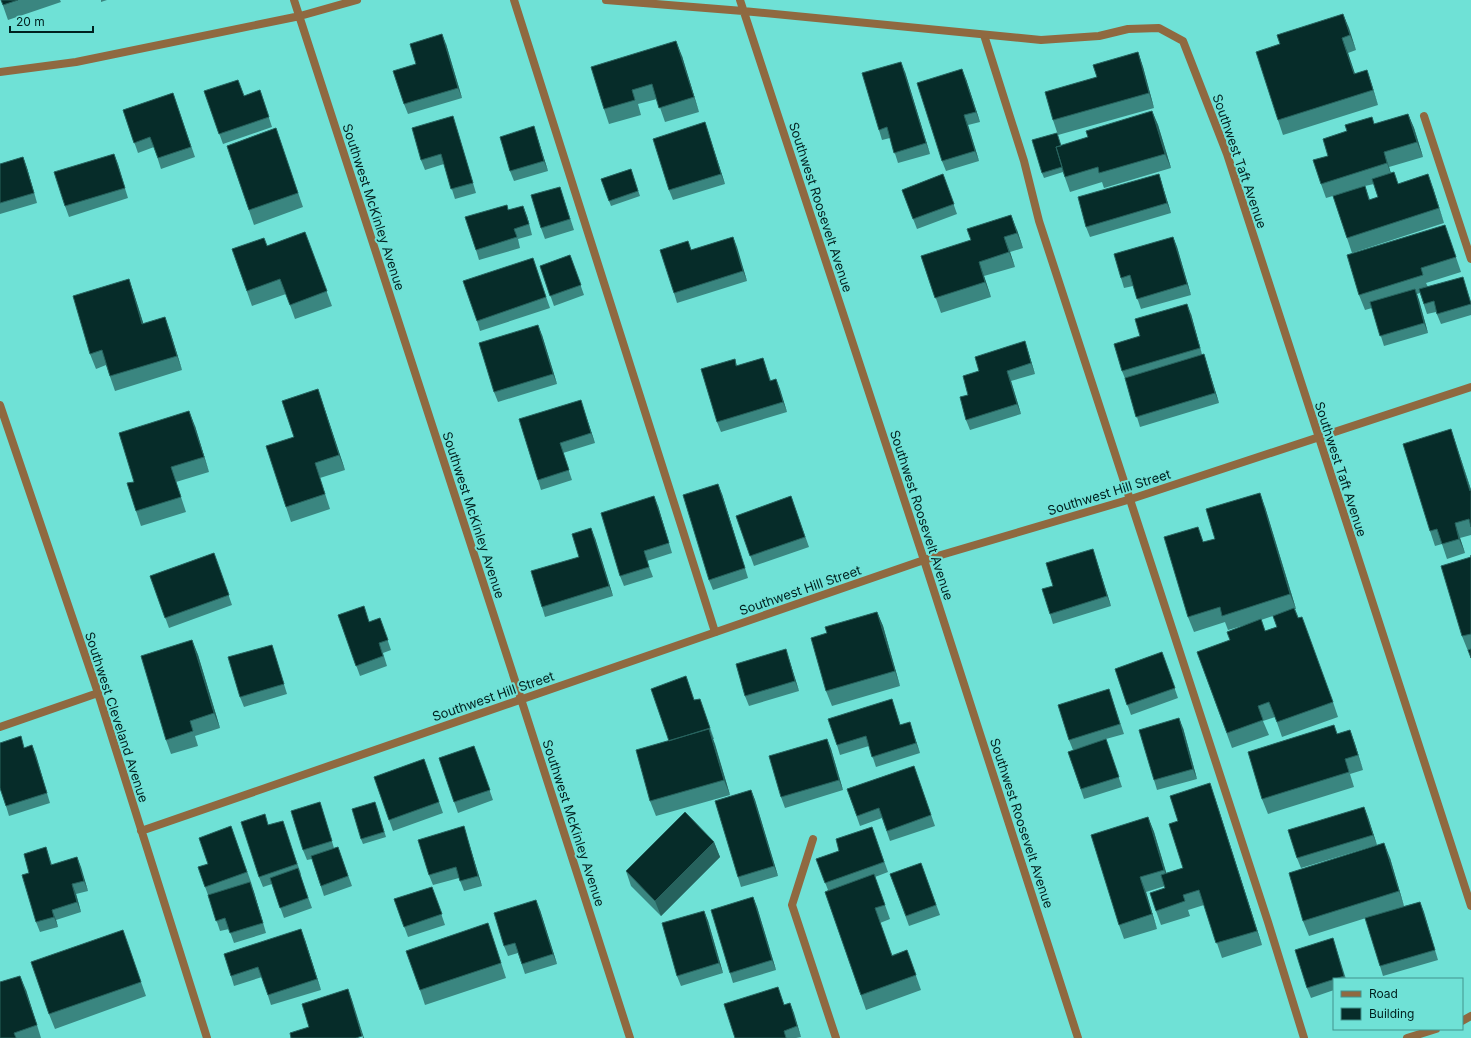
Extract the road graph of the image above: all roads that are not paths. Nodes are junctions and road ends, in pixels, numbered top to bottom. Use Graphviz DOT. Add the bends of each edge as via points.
graph roads {
  1 [pos="294,0"];
  2 [pos="357,0"];
  3 [pos="514,0"];
  4 [pos="606,0"];
  5 [pos="740,0"];
  6 [pos="743,11"];
  7 [pos="300,16"];
  8 [pos="984,35"];
  9 [pos="0,72"];
  10 [pos="1424,116"];
  11 [pos="1471,259"];
  12 [pos="1471,388"];
  13 [pos="0,405"];
  14 [pos="1318,438"];
  15 [pos="1130,499"];
  16 [pos="924,560"];
  17 [pos="715,632"];
  18 [pos="98,693"];
  19 [pos="522,699"];
  20 [pos="0,727"];
  21 [pos="141,831"];
  22 [pos="813,838"];
  23 [pos="1471,906"];
  24 [pos="1433,1030"];
  25 [pos="207,1038"];
  26 [pos="630,1038"];
  27 [pos="836,1038"];
  28 [pos="1078,1038"];
  29 [pos="1304,1038"];
  30 [pos="1407,1038"];
  1 -- 7 [label="street, Southwest McKinley Avenue"];
  2 -- 7 [label="street"];
  3 -- 17 [label="street"];
  4 -- 6 [label="street"];
  5 -- 6 [label="street, Southwest Roosevelt Avenue"];
  6 -- 8 [label="street"];
  6 -- 16 [label="street, Southwest Roosevelt Avenue"];
  7 -- 9 [label="street" via="76,62"];
  7 -- 19 [label="street, Southwest McKinley Avenue"];
  8 -- 14 [label="street, Southwest Taft Avenue" via="1041,40 1099,36 1128,29 1159,28 1183,41 1227,154"];
  8 -- 15 [label="street" via="1024,161 1039,221"];
  10 -- 11 [label="street"];
  12 -- 14 [label="street, Southwest Hill Street"];
  13 -- 18 [label="street, Southwest Cleveland Avenue"];
  14 -- 15 [label="street, Southwest Hill Street"];
  14 -- 23 [label="street, Southwest Taft Avenue"];
  15 -- 16 [label="street, Southwest Hill Street"];
  15 -- 29 [label="street"];
  16 -- 17 [label="street, Southwest Hill Street"];
  16 -- 28 [label="street, Southwest Roosevelt Avenue"];
  17 -- 19 [label="street, Southwest Hill Street"];
  18 -- 20 [label="street"];
  18 -- 21 [label="street, Southwest Cleveland Avenue"];
  19 -- 21 [label="street, Southwest Hill Street"];
  19 -- 26 [label="street, Southwest McKinley Avenue"];
  21 -- 25 [label="street, Southwest Cleveland Avenue"];
  22 -- 27 [label="street" via="792,905"];
  24 -- 30 [label="street"];
}
